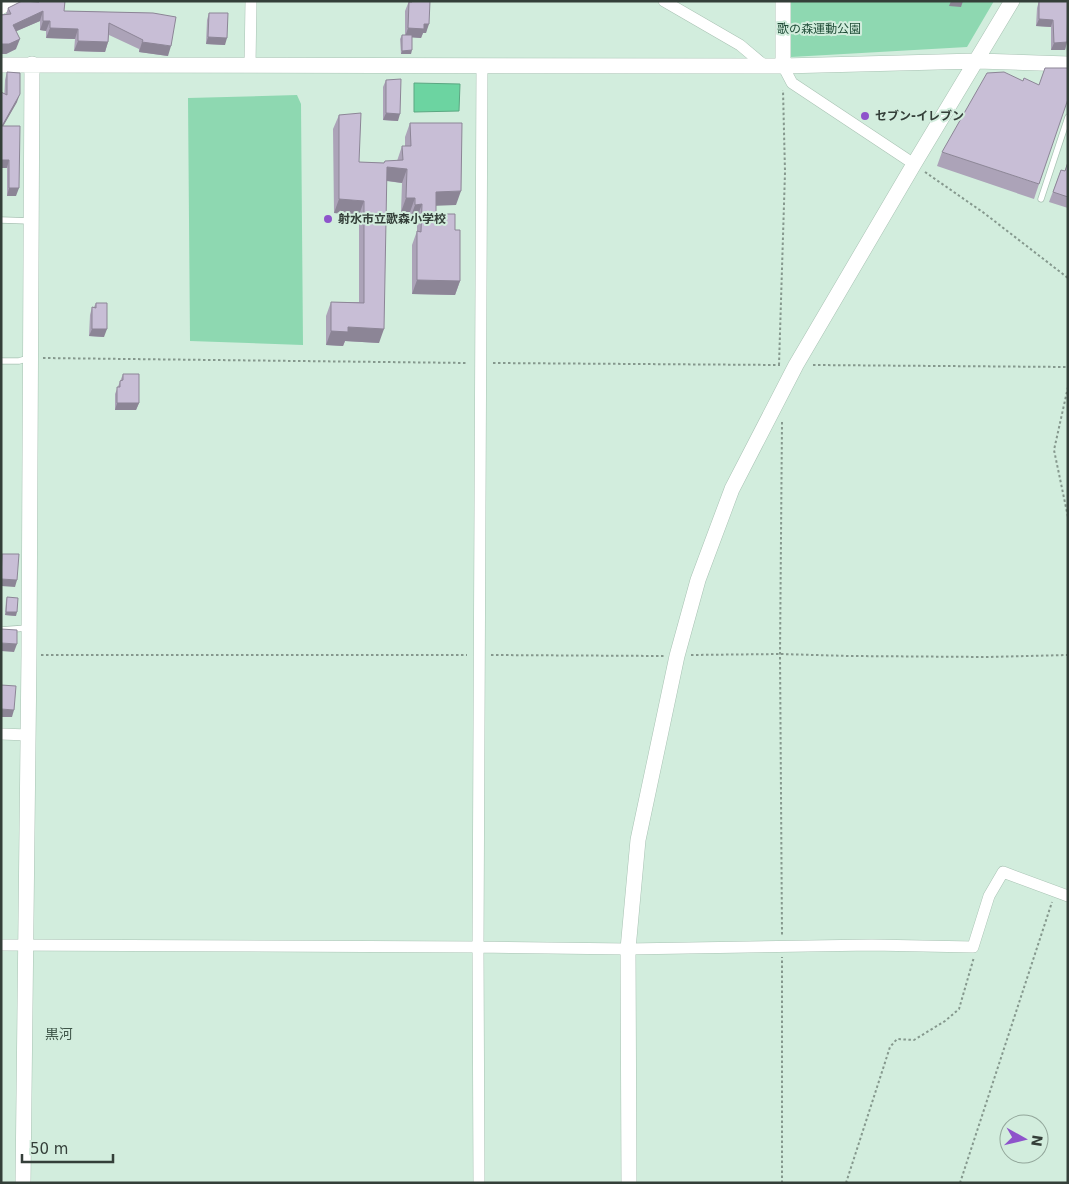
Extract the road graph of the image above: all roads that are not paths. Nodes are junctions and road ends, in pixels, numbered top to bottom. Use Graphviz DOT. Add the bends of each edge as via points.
graph roads {
  1 [pos="15,1"];
  2 [pos="251,1"];
  3 [pos="664,1"];
  4 [pos="783,1"];
  5 [pos="1012,1"];
  6 [pos="1,10"];
  7 [pos="977,61"];
  8 [pos="32,64"];
  9 [pos="1068,64"];
  10 [pos="1,65"];
  11 [pos="250,65"];
  12 [pos="482,66"];
  13 [pos="765,66"];
  14 [pos="783,66"];
  15 [pos="1068,117"];
  16 [pos="914,164"];
  17 [pos="1041,199"];
  18 [pos="1,220"];
  19 [pos="31,221"];
  20 [pos="31,357"];
  21 [pos="1,361"];
  22 [pos="29,628"];
  23 [pos="1,630"];
  24 [pos="1,734"];
  25 [pos="28,735"];
  26 [pos="1068,896"];
  27 [pos="1,945"];
  28 [pos="26,945"];
  29 [pos="478,947"];
  30 [pos="628,949"];
  31 [pos="23,1183"];
  32 [pos="480,1183"];
  33 [pos="629,1183"];
  1 -- 6 [label="street"];
  2 -- 11 [label="street"];
  3 -- 13 [label="street" via="740,45"];
  4 -- 14 [label="street"];
  5 -- 7 [label="street"];
  7 -- 9 [label="street"];
  7 -- 14 [label="street"];
  7 -- 16 [label="street"];
  8 -- 10 [label="street"];
  8 -- 11 [label="street"];
  8 -- 19 [label="street"];
  11 -- 12 [label="street"];
  12 -- 13 [label="street"];
  12 -- 29 [label="street"];
  13 -- 14 [label="street"];
  14 -- 16 [label="street" via="792,83"];
  15 -- 17 [label="lane"];
  16 -- 30 [label="street" via="796,365 732,489 698,580 677,656 638,840"];
  18 -- 19 [label="lane"];
  19 -- 20 [label="street"];
  20 -- 21 [label="lane"];
  20 -- 22 [label="street"];
  22 -- 23 [label="lane"];
  22 -- 25 [label="street"];
  24 -- 25 [label="street"];
  25 -- 28 [label="street"];
  26 -- 30 [label="street" via="1003,872 990,896 973,947 872,945"];
  27 -- 28 [label="street"];
  28 -- 29 [label="street"];
  28 -- 31 [label="street"];
  29 -- 30 [label="street"];
  29 -- 32 [label="street"];
  30 -- 33 [label="street"];
}
